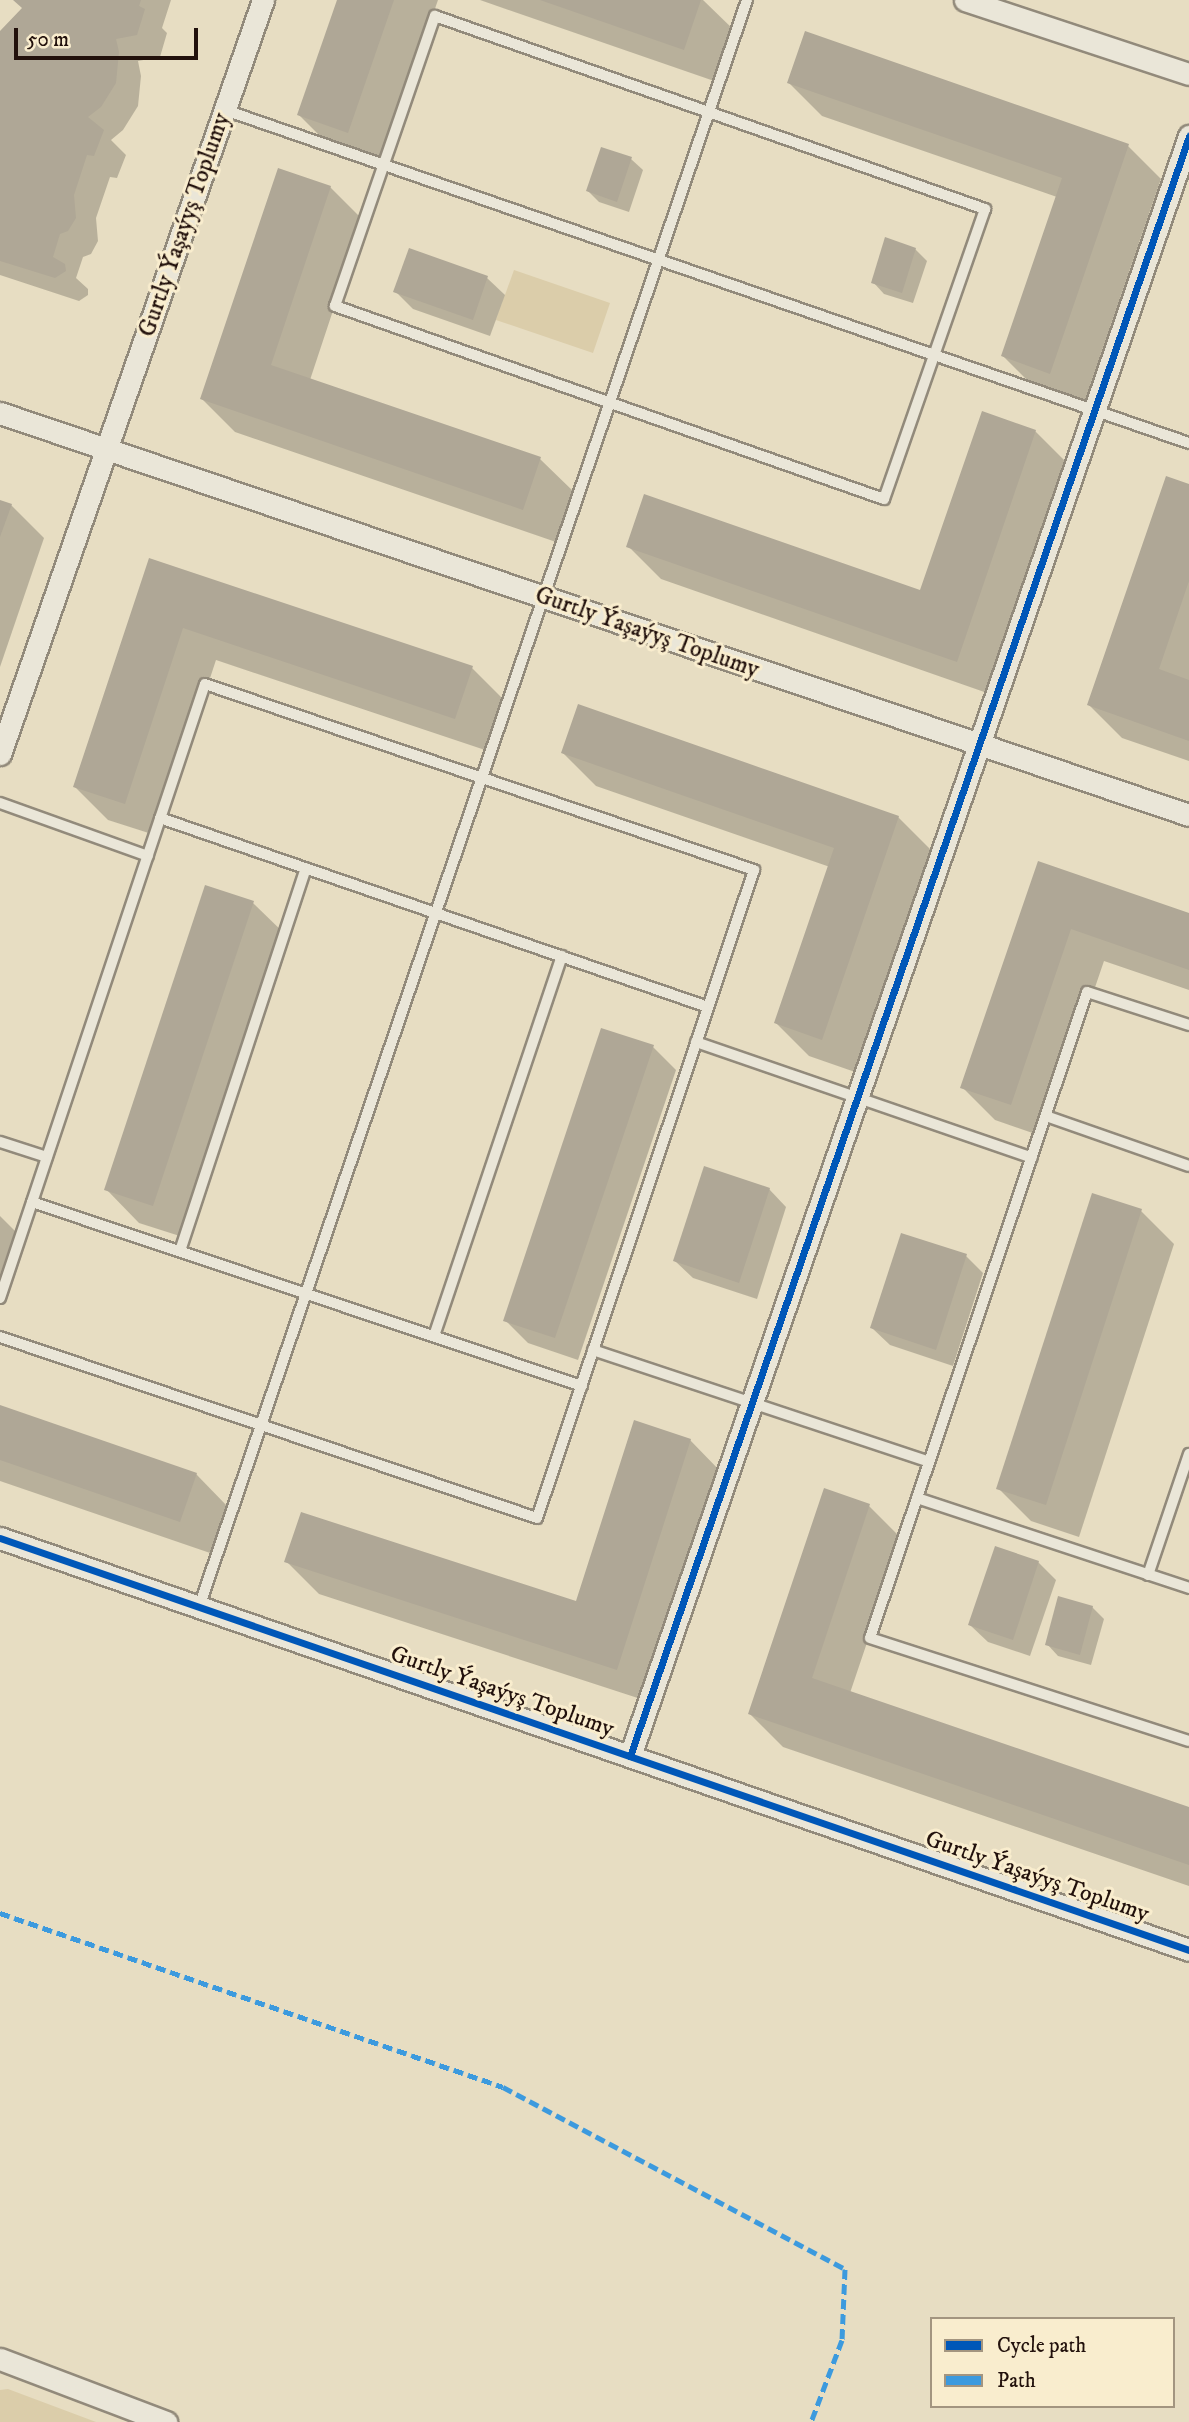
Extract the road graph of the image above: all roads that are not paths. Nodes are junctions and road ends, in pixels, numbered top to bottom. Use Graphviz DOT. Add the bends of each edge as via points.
graph roads {
  1 [pos="263,0"];
  2 [pos="747,0"];
  3 [pos="965,0"];
  4 [pos="1189,74"];
  5 [pos="225,110"];
  6 [pos="709,112"];
  7 [pos="1189,136"];
  8 [pos="383,165"];
  9 [pos="658,260"];
  10 [pos="934,355"];
  11 [pos="610,402"];
  12 [pos="1095,411"];
  13 [pos="0,413"];
  14 [pos="1189,443"];
  15 [pos="106,449"];
  16 [pos="543,598"];
  17 [pos="979,745"];
  18 [pos="0,754"];
  19 [pos="482,778"];
  20 [pos="0,803"];
  21 [pos="1189,815"];
  22 [pos="160,818"];
  23 [pos="148,856"];
  24 [pos="306,868"];
  25 [pos="436,913"];
  26 [pos="562,956"];
  27 [pos="708,1007"];
  28 [pos="1189,1025"];
  29 [pos="696,1042"];
  30 [pos="857,1098"];
  31 [pos="1046,1116"];
  32 [pos="0,1142"];
  33 [pos="47,1157"];
  34 [pos="1031,1158"];
  35 [pos="1189,1166"];
  36 [pos="32,1202"];
  37 [pos="180,1251"];
  38 [pos="306,1293"];
  39 [pos="0,1298"];
  40 [pos="0,1336"];
  41 [pos="433,1336"];
  42 [pos="593,1350"];
  43 [pos="582,1386"];
  44 [pos="752,1402"];
  45 [pos="261,1425"];
  46 [pos="1189,1454"];
  47 [pos="929,1462"];
  48 [pos="917,1498"];
  49 [pos="0,1538"];
  50 [pos="1148,1575"];
  51 [pos="1189,1588"];
  52 [pos="199,1607"];
  53 [pos="1189,1741"];
  54 [pos="630,1756"];
  55 [pos="1189,1950"];
  56 [pos="0,2359"];
  57 [pos="166,2422"];
  1 -- 5 [label="street, Gurtly Ýaşaýyş Toplumy"];
  2 -- 6 [label="lane"];
  3 -- 4 [label="street"];
  5 -- 8 [label="lane"];
  5 -- 15 [label="street, Gurtly Ýaşaýyş Toplumy"];
  6 -- 8 [label="lane" via="435,16"];
  6 -- 9 [label="lane"];
  6 -- 10 [label="lane" via="985,209"];
  7 -- 12 [label="street"];
  8 -- 9 [label="lane"];
  8 -- 11 [label="lane" via="335,306"];
  9 -- 10 [label="lane"];
  9 -- 11 [label="lane"];
  10 -- 11 [label="lane" via="884,499"];
  10 -- 12 [label="lane"];
  11 -- 16 [label="lane"];
  12 -- 14 [label="lane"];
  12 -- 17 [label="street"];
  13 -- 15 [label="street, Gurtly Ýaşaýyş Toplumy"];
  15 -- 16 [label="street, Gurtly Ýaşaýyş Toplumy"];
  15 -- 18 [label="street, Gurtly Ýaşaýyş Toplumy"];
  16 -- 17 [label="street, Gurtly Ýaşaýyş Toplumy"];
  16 -- 19 [label="lane"];
  17 -- 21 [label="street, Gurtly Ýaşaýyş Toplumy"];
  17 -- 30 [label="street"];
  19 -- 22 [label="lane" via="205,684"];
  19 -- 25 [label="lane"];
  19 -- 27 [label="lane" via="754,870"];
  20 -- 23 [label="lane"];
  22 -- 23 [label="lane"];
  22 -- 24 [label="lane"];
  23 -- 33 [label="lane"];
  24 -- 25 [label="lane"];
  24 -- 37 [label="lane"];
  25 -- 26 [label="lane"];
  25 -- 38 [label="lane"];
  26 -- 27 [label="lane"];
  26 -- 41 [label="lane"];
  27 -- 29 [label="lane"];
  28 -- 31 [label="lane" via="1087,992"];
  29 -- 30 [label="lane"];
  29 -- 42 [label="lane"];
  30 -- 34 [label="lane"];
  30 -- 44 [label="street"];
  31 -- 34 [label="lane"];
  31 -- 35 [label="lane"];
  32 -- 33 [label="lane"];
  33 -- 36 [label="lane"];
  34 -- 47 [label="lane"];
  36 -- 37 [label="lane"];
  36 -- 39 [label="lane"];
  37 -- 38 [label="lane"];
  38 -- 41 [label="lane"];
  38 -- 45 [label="lane"];
  40 -- 45 [label="lane"];
  41 -- 43 [label="lane"];
  42 -- 43 [label="lane"];
  42 -- 44 [label="lane"];
  43 -- 45 [label="lane" via="537,1518"];
  44 -- 47 [label="lane"];
  44 -- 54 [label="street"];
  45 -- 52 [label="lane"];
  46 -- 50 [label="lane"];
  47 -- 48 [label="lane"];
  48 -- 50 [label="lane"];
  48 -- 53 [label="lane" via="870,1638"];
  49 -- 52 [label="street, Gurtly Ýaşaýyş Toplumy"];
  50 -- 51 [label="lane"];
  52 -- 54 [label="street, Gurtly Ýaşaýyş Toplumy"];
  54 -- 55 [label="street, Gurtly Ýaşaýyş Toplumy"];
  56 -- 57 [label="street"];
}
